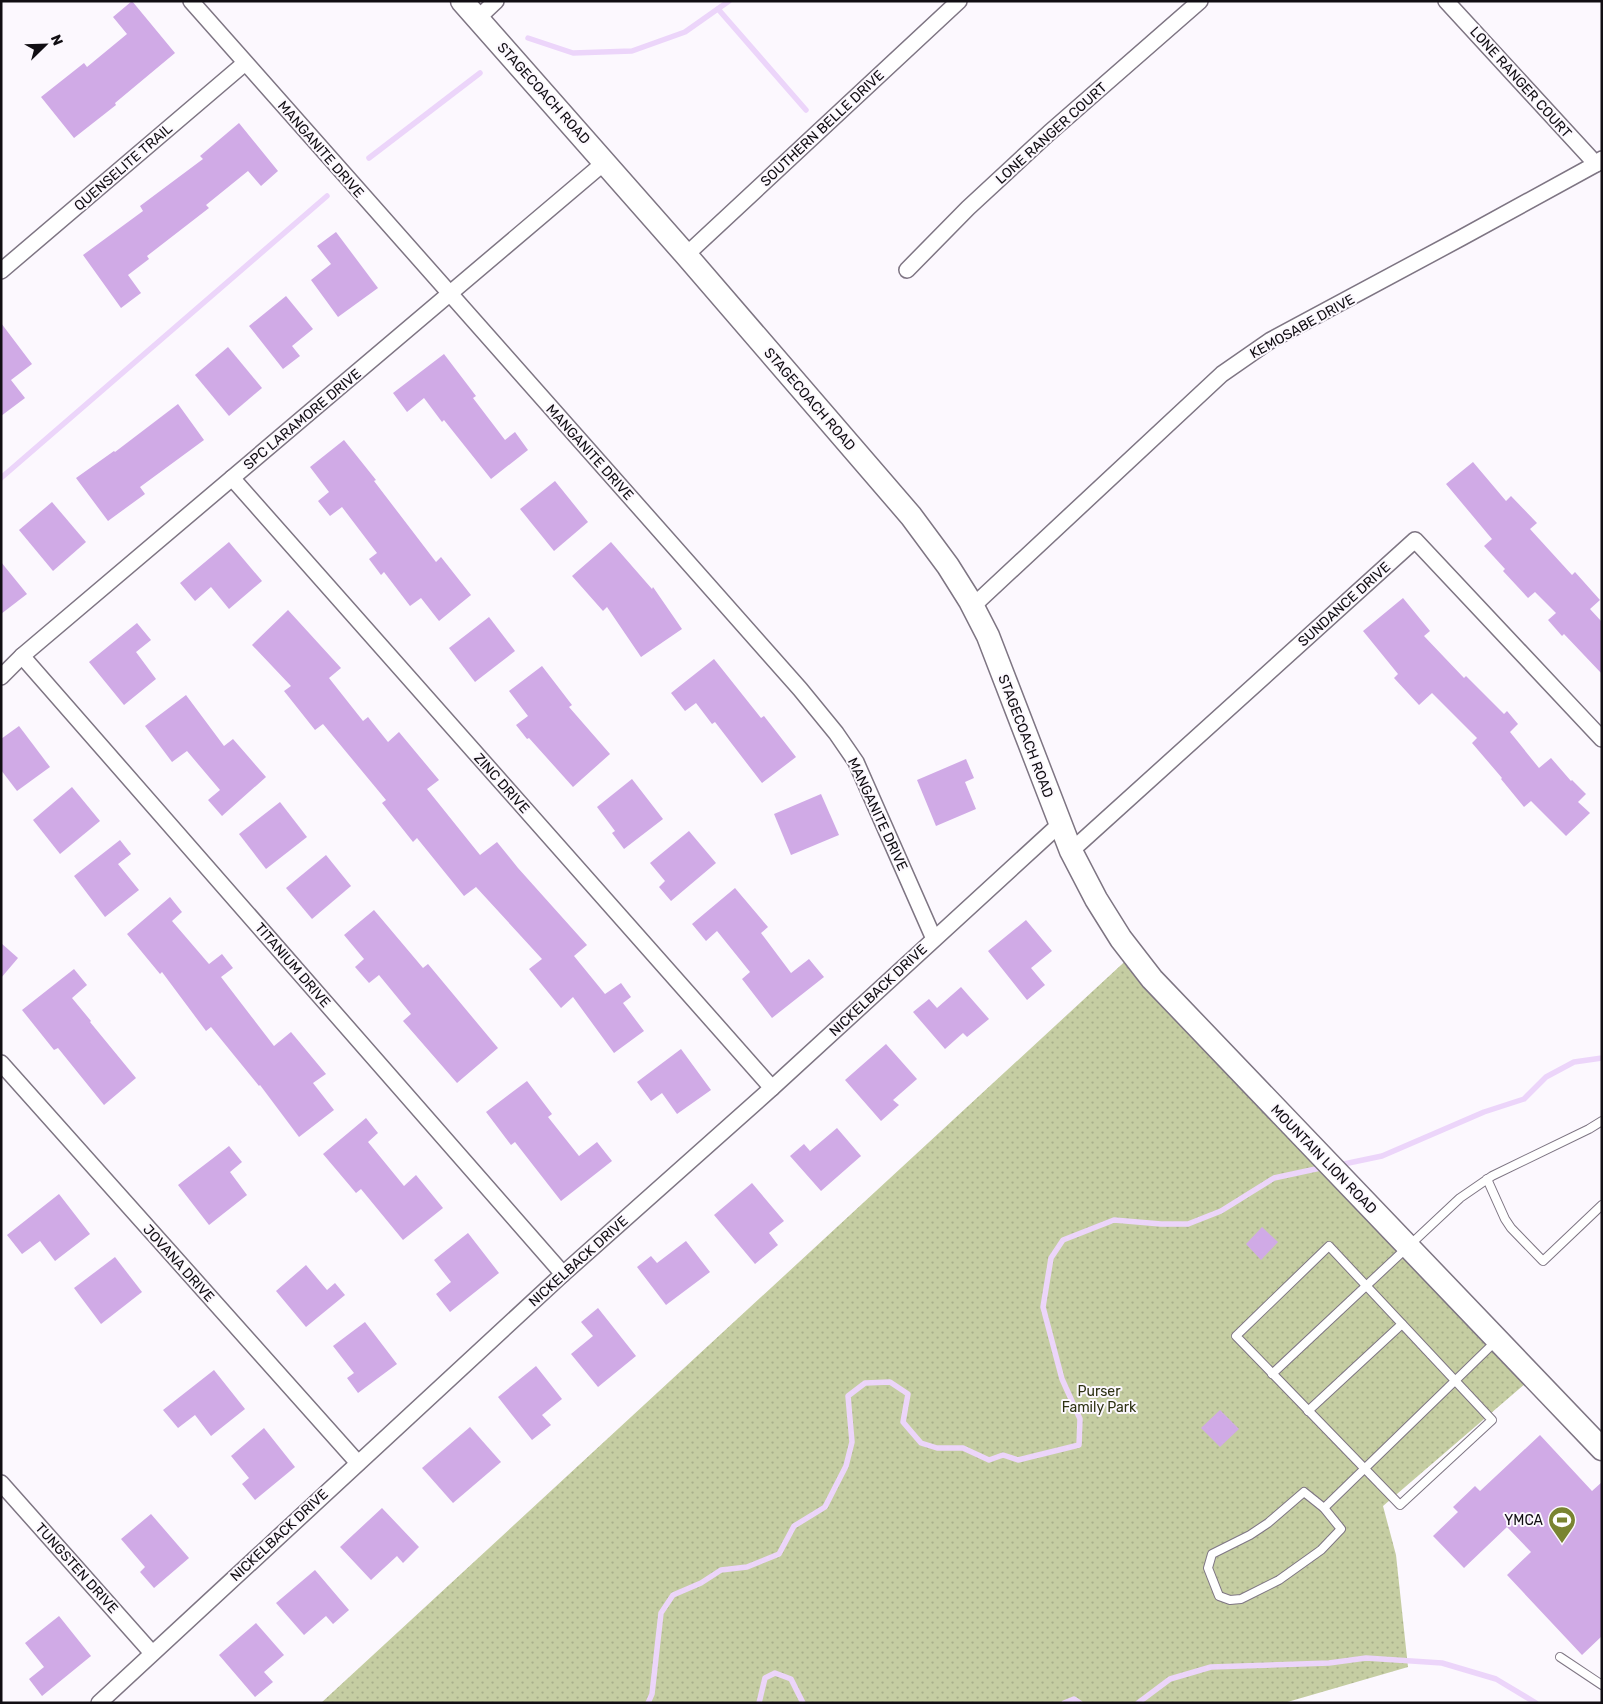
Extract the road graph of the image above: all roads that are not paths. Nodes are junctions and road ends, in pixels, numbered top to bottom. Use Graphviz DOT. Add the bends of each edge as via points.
graph roads {
  1 [pos="191,1"];
  2 [pos="462,1"];
  3 [pos="496,1"];
  4 [pos="959,1"];
  5 [pos="1200,1"];
  6 [pos="1446,1"];
  7 [pos="477,18"];
  8 [pos="245,62"];
  9 [pos="1599,161"];
  10 [pos="605,162"];
  11 [pos="686,255"];
  12 [pos="907,270"];
  13 [pos="1,271"];
  14 [pos="449,294"];
  15 [pos="232,478"];
  16 [pos="972,606"];
  17 [pos="22,656"];
  18 [pos="1,677"];
  19 [pos="1602,739"];
  20 [pos="1060,824"];
  21 [pos="1071,851"];
  22 [pos="934,938"];
  23 [pos="1,1063"];
  24 [pos="772,1088"];
  25 [pos="1602,1121"];
  26 [pos="1487,1179"];
  27 [pos="1602,1205"];
  28 [pos="1408,1246"];
  29 [pos="563,1274"];
  30 [pos="1366,1285"];
  31 [pos="1402,1324"];
  32 [pos="1498,1340"];
  33 [pos="1272,1374"];
  34 [pos="1455,1381"];
  35 [pos="1308,1411"];
  36 [pos="1602,1449"];
  37 [pos="358,1462"];
  38 [pos="1364,1469"];
  39 [pos="1,1483"];
  40 [pos="1324,1508"];
  41 [pos="152,1653"];
  42 [pos="1560,1657"];
  43 [pos="1602,1685"];
  44 [pos="99,1703"];
  1 -- 8 [label="street, MANGANITE DRIVE"];
  2 -- 7 [label="street, STAGECOACH ROAD"];
  3 -- 7 [label="street"];
  4 -- 11 [label="street, SOUTHERN BELLE DRIVE"];
  5 -- 12 [label="street, LONE RANGER COURT" via="968,208"];
  6 -- 9 [label="street, LONE RANGER COURT"];
  7 -- 10 [label="street, STAGECOACH ROAD"];
  8 -- 13 [label="street, QUENSELITE TRAIL"];
  8 -- 14 [label="street, MANGANITE DRIVE"];
  9 -- 16 [label="street, KEMOSABE DRIVE" via="1270,340 1222,374"];
  10 -- 11 [label="street, STAGECOACH ROAD"];
  10 -- 14 [label="street, SPC LARAMORE DRIVE"];
  11 -- 16 [label="street, STAGECOACH ROAD" via="911,516 948,566"];
  14 -- 15 [label="street, SPC LARAMORE DRIVE"];
  14 -- 22 [label="street, MANGANITE DRIVE" via="836,734 856,762"];
  15 -- 17 [label="street, SPC LARAMORE DRIVE"];
  15 -- 24 [label="street, ZINC DRIVE"];
  16 -- 20 [label="street, STAGECOACH ROAD" via="988,636"];
  17 -- 18 [label="street, SPC LARAMORE DRIVE"];
  17 -- 29 [label="street, TITANIUM DRIVE"];
  19 -- 21 [label="street, SUNDANCE DRIVE" via="1415,540"];
  20 -- 21 [label="street, STAGECOACH ROAD"];
  20 -- 22 [label="street, NICKELBACK DRIVE"];
  21 -- 28 [label="street, MOUNTAIN LION ROAD" via="1096,899 1152,979"];
  22 -- 24 [label="street, NICKELBACK DRIVE"];
  23 -- 37 [label="street, JOVANA DRIVE"];
  24 -- 29 [label="street, NICKELBACK DRIVE"];
  25 -- 26 [label="lane"];
  26 -- 27 [label="lane" via="1505,1219 1543,1261"];
  26 -- 28 [label="lane" via="1460,1198"];
  28 -- 30 [label="lane"];
  28 -- 32 [label="street, MOUNTAIN LION ROAD"];
  29 -- 37 [label="street, NICKELBACK DRIVE"];
  30 -- 31 [label="lane"];
  30 -- 33 [label="lane"];
  30 -- 33 [label="lane" via="1329,1246 1236,1336"];
  31 -- 34 [label="lane"];
  31 -- 35 [label="lane"];
  32 -- 34 [label="lane"];
  32 -- 36 [label="street, MOUNTAIN LION ROAD"];
  33 -- 35 [label="lane"];
  34 -- 38 [label="lane"];
  34 -- 38 [label="lane" via="1492,1420 1400,1505"];
  35 -- 38 [label="lane"];
  37 -- 41 [label="street, NICKELBACK DRIVE"];
  38 -- 40 [label="lane"];
  39 -- 41 [label="street, TUNGSTEN DRIVE"];
  40 -- 40 [label="lane" via="1304,1492 1268,1523 1212,1554 1208,1568 1219,1596 1241,1600 1279,1580 1321,1550 1341,1529"];
  41 -- 44 [label="street, NICKELBACK DRIVE"];
  42 -- 43 [label="lane"];
}
